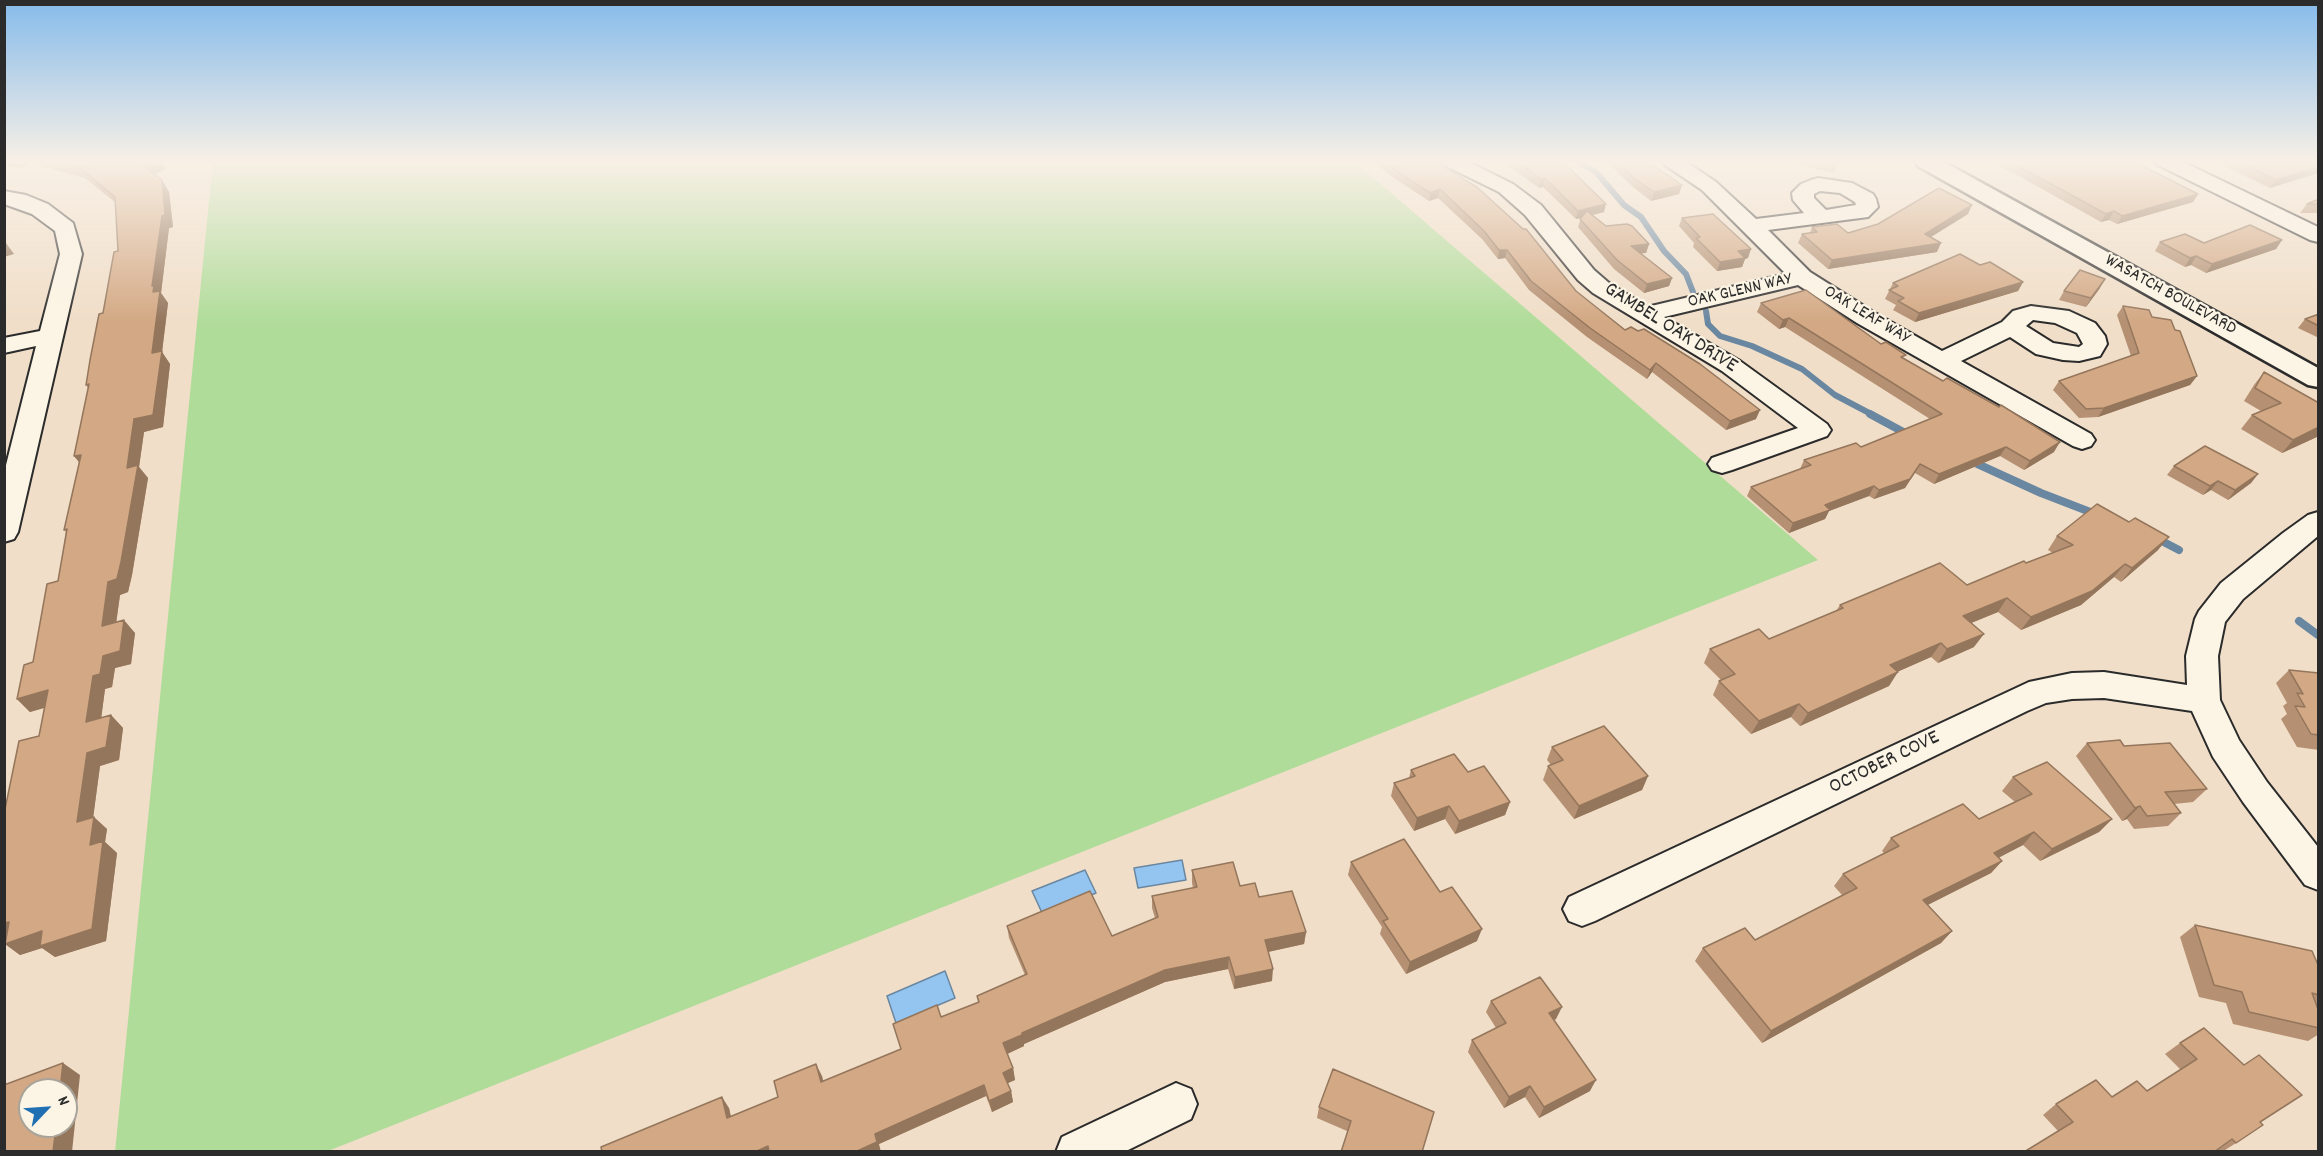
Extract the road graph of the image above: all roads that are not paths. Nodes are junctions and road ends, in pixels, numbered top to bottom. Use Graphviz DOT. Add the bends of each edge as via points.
graph roads {
  1 [pos="48,215"];
  2 [pos="1535,215"];
  3 [pos="1739,215"];
  4 [pos="2023,215"];
  5 [pos="2277,215"];
  6 [pos="1821,217"];
  7 [pos="1751,226"];
  8 [pos="2319,235"];
  9 [pos="1802,278"];
  10 [pos="1643,315"];
  11 [pos="2011,327"];
  12 [pos="50,336"];
  13 [pos="4,346"];
  14 [pos="1941,361"];
  15 [pos="2319,379"];
  16 [pos="2082,440"];
  17 [pos="1722,464"];
  18 [pos="2319,522"];
  19 [pos="4,532"];
  20 [pos="2204,700"];
  21 [pos="2319,874"];
  22 [pos="1582,909"];
  23 [pos="1176,1104"];
  24 [pos="1077,1152"];
  1 -- 12 [label="street" via="65,228 71,254"];
  2 -- 10 [label="street, GAMBEL OAK DRIVE" via="1586,275"];
  3 -- 7 [label="street, OAK LEAF WAY"];
  4 -- 15 [label="main road, WASATCH BOULEVARD"];
  5 -- 8 [label="street"];
  6 -- 7 [label="street"];
  7 -- 9 [label="street, OAK LEAF WAY"];
  9 -- 10 [label="street, OAK GLENN WAY"];
  9 -- 14 [label="street, OAK LEAF WAY"];
  10 -- 17 [label="street, GAMBEL OAK DRIVE" via="1731,366 1818,430"];
  11 -- 14 [label="street"];
  12 -- 13 [label="street"];
  12 -- 19 [label="street"];
  14 -- 16 [label="street, OAK LEAF WAY"];
  18 -- 20 [label="street" via="2232,591 2210,619 2202,656"];
  20 -- 21 [label="street" via="2225,747"];
  20 -- 22 [label="street, OCTOBER COVE" via="2104,685 2042,692"];
  23 -- 24 [label="street"];
}
